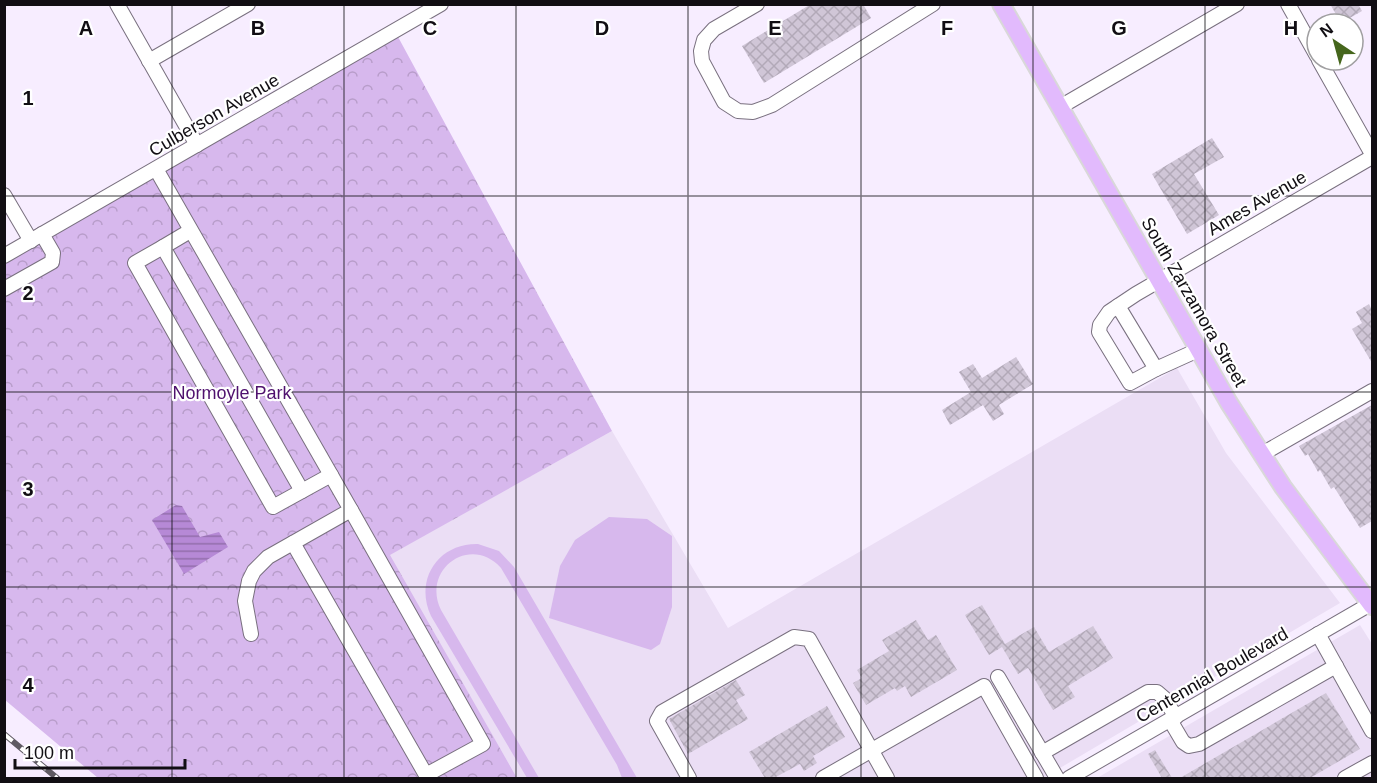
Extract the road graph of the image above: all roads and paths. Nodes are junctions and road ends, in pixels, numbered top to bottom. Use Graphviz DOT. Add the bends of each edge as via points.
graph roads {
  1 [pos="117,4"];
  2 [pos="248,4"];
  3 [pos="441,4"];
  4 [pos="757,4"];
  5 [pos="933,4"];
  6 [pos="1001,4"];
  7 [pos="1237,4"];
  8 [pos="1288,4"];
  9 [pos="1305,34"];
  10 [pos="149,61"];
  11 [pos="1326,72"];
  12 [pos="1060,107"];
  13 [pos="197,145"];
  14 [pos="1372,156"];
  15 [pos="156,169"];
  16 [pos="4,195"];
  17 [pos="190,231"];
  18 [pos="37,237"];
  19 [pos="163,246"];
  20 [pos="4,256"];
  21 [pos="1158,281"];
  22 [pos="4,289"];
  23 [pos="1118,306"];
  24 [pos="1198,350"];
  25 [pos="1156,369"];
  26 [pos="1372,391"];
  27 [pos="1262,454"];
  28 [pos="331,475"];
  29 [pos="302,491"];
  30 [pos="351,510"];
  31 [pos="293,543"];
  32 [pos="1372,604"];
  33 [pos="251,634"];
  34 [pos="1318,634"];
  35 [pos="1336,666"];
  36 [pos="998,677"];
  37 [pos="1173,718"];
  38 [pos="1372,731"];
  39 [pos="872,751"];
  40 [pos="1042,753"];
  41 [pos="1372,763"];
  42 [pos="689,778"];
  43 [pos="823,778"];
  44 [pos="887,778"];
  45 [pos="1036,778"];
  46 [pos="1057,778"];
  47 [pos="1068,778"];
  48 [pos="1345,778"];
  1 -- 10 [label="street"];
  2 -- 10 [label="street"];
  3 -- 13 [label="street, Culberson Avenue"];
  4 -- 5 [label="street" via="714,29 704,40 701,51 702,61 724,102 738,111 753,112 772,105"];
  6 -- 12 [label="main road, South Zarzamora Street"];
  7 -- 12 [label="street"];
  8 -- 9 [label="street"];
  10 -- 13 [label="street"];
  11 -- 14 [label="street"];
  12 -- 21 [label="main road, South Zarzamora Street"];
  13 -- 15 [label="street, Culberson Avenue"];
  14 -- 21 [label="street, Ames Avenue"];
  15 -- 17 [label="street"];
  15 -- 18 [label="street, Culberson Avenue"];
  16 -- 18 [label="street"];
  17 -- 19 [label="street"];
  17 -- 28 [label="street"];
  18 -- 20 [label="street, Culberson Avenue"];
  18 -- 22 [label="street" via="53,253 52,262"];
  19 -- 29 [label="street"];
  19 -- 29 [label="street" via="135,263 273,507"];
  21 -- 23 [label="street, Ames Avenue"];
  21 -- 24 [label="main road, South Zarzamora Street"];
  23 -- 25 [label="street"];
  23 -- 25 [label="street, Ames Avenue" via="1109,312 1099,332 1130,383"];
  24 -- 25 [label="street"];
  24 -- 27 [label="main road, South Zarzamora Street"];
  26 -- 27 [label="street"];
  27 -- 32 [label="main road, South Zarzamora Street"];
  28 -- 29 [label="street"];
  28 -- 30 [label="street"];
  30 -- 31 [label="street"];
  30 -- 31 [label="street" via="483,744 426,775"];
  31 -- 33 [label="street" via="260,563 249,581 245,601"];
  32 -- 34 [label="street, Centennial Boulevard"];
  34 -- 35 [label="street"];
  34 -- 37 [label="street, Centennial Boulevard"];
  35 -- 37 [label="street" via="1199,744 1189,746 1183,742"];
  35 -- 38 [label="street"];
  36 -- 40 [label="street"];
  37 -- 40 [label="street" via="1164,698 1157,692 1148,692"];
  37 -- 47 [label="street, Centennial Boulevard"];
  39 -- 42 [label="street" via="809,639 794,637 662,712 657,722"];
  39 -- 43 [label="street"];
  39 -- 44 [label="street"];
  39 -- 45 [label="street" via="984,686"];
  40 -- 46 [label="street"];
  41 -- 48 [label="street"];
}
